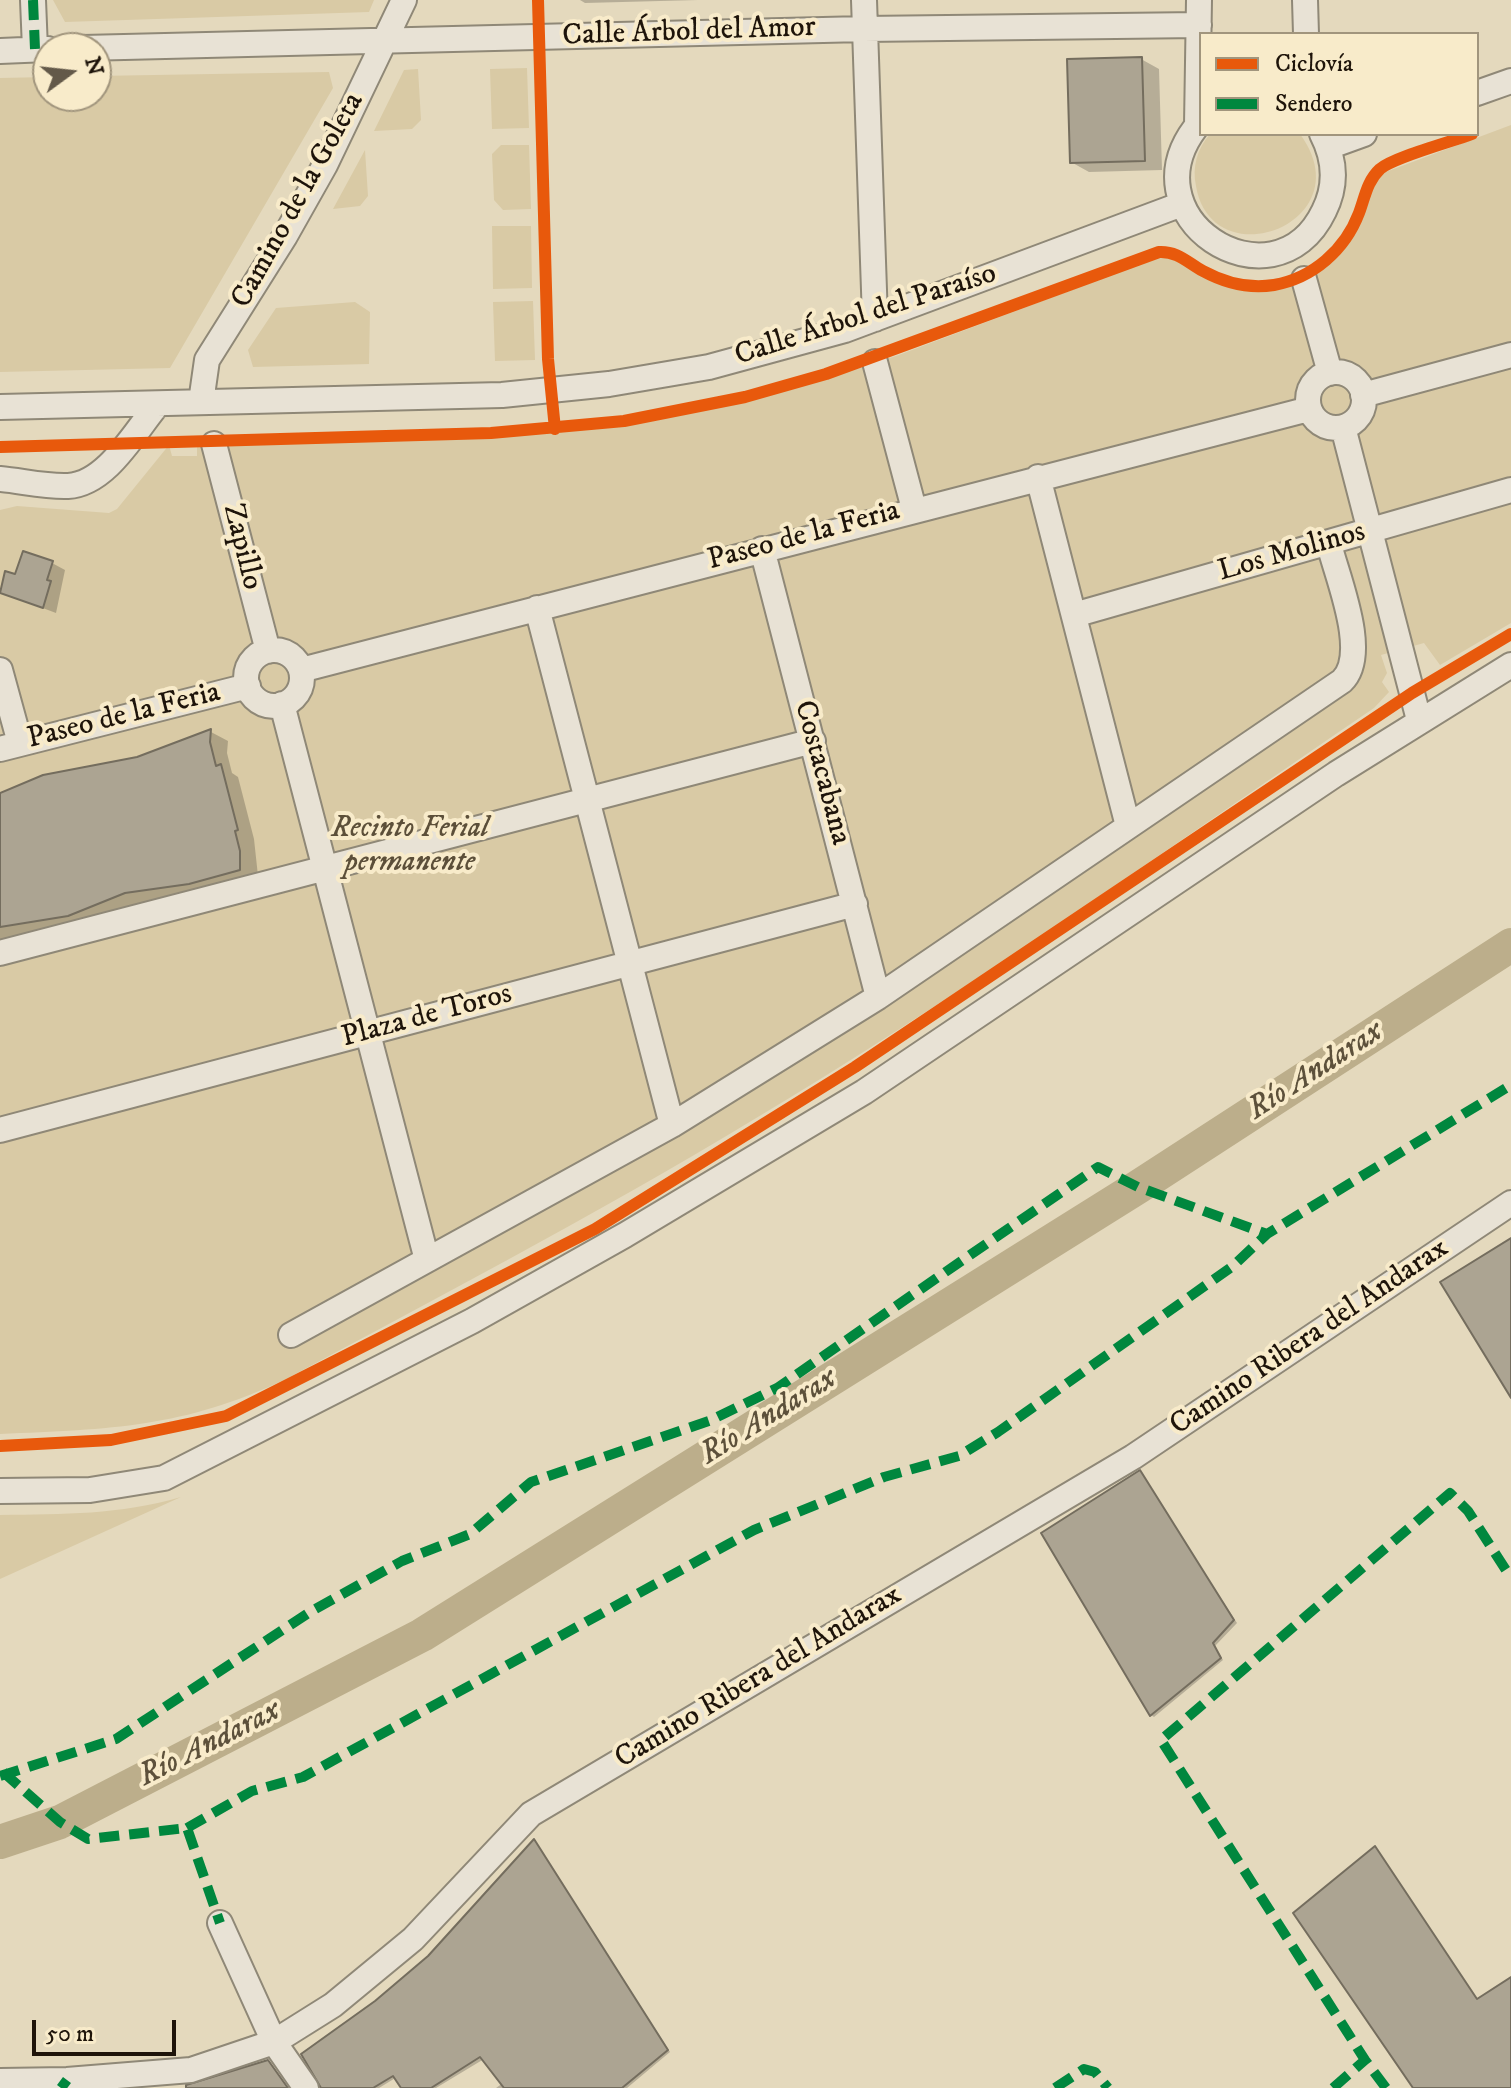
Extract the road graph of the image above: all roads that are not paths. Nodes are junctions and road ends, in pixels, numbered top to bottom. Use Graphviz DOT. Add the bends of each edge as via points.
graph roads {
  1 [pos="33,0"];
  2 [pos="404,0"];
  3 [pos="864,0"];
  4 [pos="1199,0"];
  5 [pos="1305,0"];
  6 [pos="1199,25"];
  7 [pos="864,29"];
  8 [pos="38,32"];
  9 [pos="1306,32"];
  10 [pos="385,41"];
  11 [pos="112,47"];
  12 [pos="32,49"];
  13 [pos="0,51"];
  14 [pos="1511,81"];
  15 [pos="1479,92"];
  16 [pos="1199,123"];
  17 [pos="1353,136"];
  18 [pos="1325,141"];
  19 [pos="1182,204"];
  20 [pos="1304,279"];
  21 [pos="875,319"];
  22 [pos="1511,355"];
  23 [pos="875,362"];
  24 [pos="1330,373"];
  25 [pos="1363,395"];
  26 [pos="201,402"];
  27 [pos="158,404"];
  28 [pos="0,407"];
  29 [pos="1309,409"];
  30 [pos="1343,427"];
  31 [pos="214,444"];
  32 [pos="1038,477"];
  33 [pos="0,479"];
  34 [pos="1511,490"];
  35 [pos="914,509"];
  36 [pos="1370,530"];
  37 [pos="1329,544"];
  38 [pos="762,549"];
  39 [pos="537,608"];
  40 [pos="1074,615"];
  41 [pos="268,651"];
  42 [pos="1511,665"];
  43 [pos="0,670"];
  44 [pos="301,670"];
  45 [pos="248,686"];
  46 [pos="282,704"];
  47 [pos="1419,720"];
  48 [pos="813,741"];
  49 [pos="10,746"];
  50 [pos="588,800"];
  51 [pos="1128,826"];
  52 [pos="324,869"];
  53 [pos="855,904"];
  54 [pos="0,953"];
  55 [pos="630,964"];
  56 [pos="878,997"];
  57 [pos="366,1032"];
  58 [pos="672,1125"];
  59 [pos="0,1130"];
  60 [pos="1511,1203"];
  61 [pos="427,1260"];
  62 [pos="291,1335"];
  63 [pos="0,1491"];
  64 [pos="220,1923"];
  65 [pos="274,2042"];
  66 [pos="0,2081"];
  67 [pos="306,2088"];
  1 -- 8 [label="street"];
  2 -- 10 [label="street, Camino de la Goleta"];
  3 -- 7 [label="street"];
  4 -- 6 [label="street"];
  5 -- 9 [label="street"];
  6 -- 7 [label="street, Calle Árbol del Amor"];
  6 -- 16 [label="street"];
  7 -- 10 [label="street, Calle Árbol del Amor"];
  7 -- 21 [label="street"];
  10 -- 11 [label="street, Calle Árbol del Amor"];
  10 -- 26 [label="street, Camino de la Goleta" via="325,165 207,360"];
  12 -- 13 [label="street"];
  14 -- 15 [label="street"];
  16 -- 19 [label="street" via="1180,156"];
  17 -- 18 [label="street"];
  18 -- 19 [label="street" via="1334,177 1329,201 1319,222 1281,251 1257,255 1223,247 1194,226"];
  19 -- 21 [label="street, Calle Árbol del Paraíso"];
  20 -- 24 [label="street"];
  21 -- 26 [label="street, Calle Árbol del Paraíso" via="709,367 596,385 502,395"];
  22 -- 25 [label="street"];
  23 -- 35 [label="street"];
  24 -- 25 [label="street" via="1350,376"];
  24 -- 29 [label="street" via="1311,387"];
  25 -- 30 [label="street" via="1360,414"];
  26 -- 27 [label="street, Calle Árbol del Paraíso"];
  27 -- 28 [label="street, Calle Árbol del Paraíso"];
  27 -- 33 [label="street" via="99,475 84,483"];
  29 -- 30 [label="street" via="1323,425"];
  29 -- 32 [label="street, Paseo de la Feria"];
  30 -- 36 [label="street"];
  31 -- 41 [label="street, Zapillo"];
  32 -- 35 [label="street, Paseo de la Feria"];
  32 -- 40 [label="street"];
  34 -- 36 [label="street, Los Molinos"];
  35 -- 38 [label="street, Paseo de la Feria"];
  36 -- 37 [label="street, Los Molinos"];
  36 -- 47 [label="street"];
  37 -- 40 [label="street, Los Molinos"];
  37 -- 51 [label="street" via="1354,645 1348,675"];
  38 -- 39 [label="street, Paseo de la Feria"];
  38 -- 48 [label="street, Costacabana"];
  39 -- 44 [label="street, Paseo de la Feria"];
  39 -- 50 [label="street"];
  40 -- 51 [label="street"];
  41 -- 44 [label="street" via="289,654"];
  41 -- 45 [label="street" via="250,663"];
  42 -- 47 [label="street"];
  43 -- 49 [label="street"];
  44 -- 46 [label="street" via="299,690"];
  45 -- 46 [label="street" via="262,703"];
  45 -- 49 [label="street, Paseo de la Feria"];
  46 -- 52 [label="street"];
  47 -- 63 [label="street" via="864,1092 472,1321 164,1478 90,1490"];
  48 -- 50 [label="street"];
  48 -- 53 [label="street, Costacabana"];
  50 -- 52 [label="street"];
  50 -- 55 [label="street"];
  51 -- 56 [label="street"];
  52 -- 54 [label="street"];
  52 -- 57 [label="street"];
  53 -- 55 [label="street, Plaza de Toros"];
  53 -- 56 [label="street, Costacabana"];
  55 -- 57 [label="street, Plaza de Toros"];
  55 -- 58 [label="street"];
  56 -- 58 [label="street"];
  57 -- 59 [label="street, Plaza de Toros"];
  57 -- 61 [label="street"];
  58 -- 61 [label="street"];
  60 -- 65 [label="street, Camino Ribera del Andarax" via="1133,1457 531,1814 413,1939 333,2005"];
  61 -- 62 [label="street"];
  64 -- 65 [label="street"];
  65 -- 66 [label="street, Camino Ribera del Andarax" via="191,2070"];
  65 -- 67 [label="street"];
}
